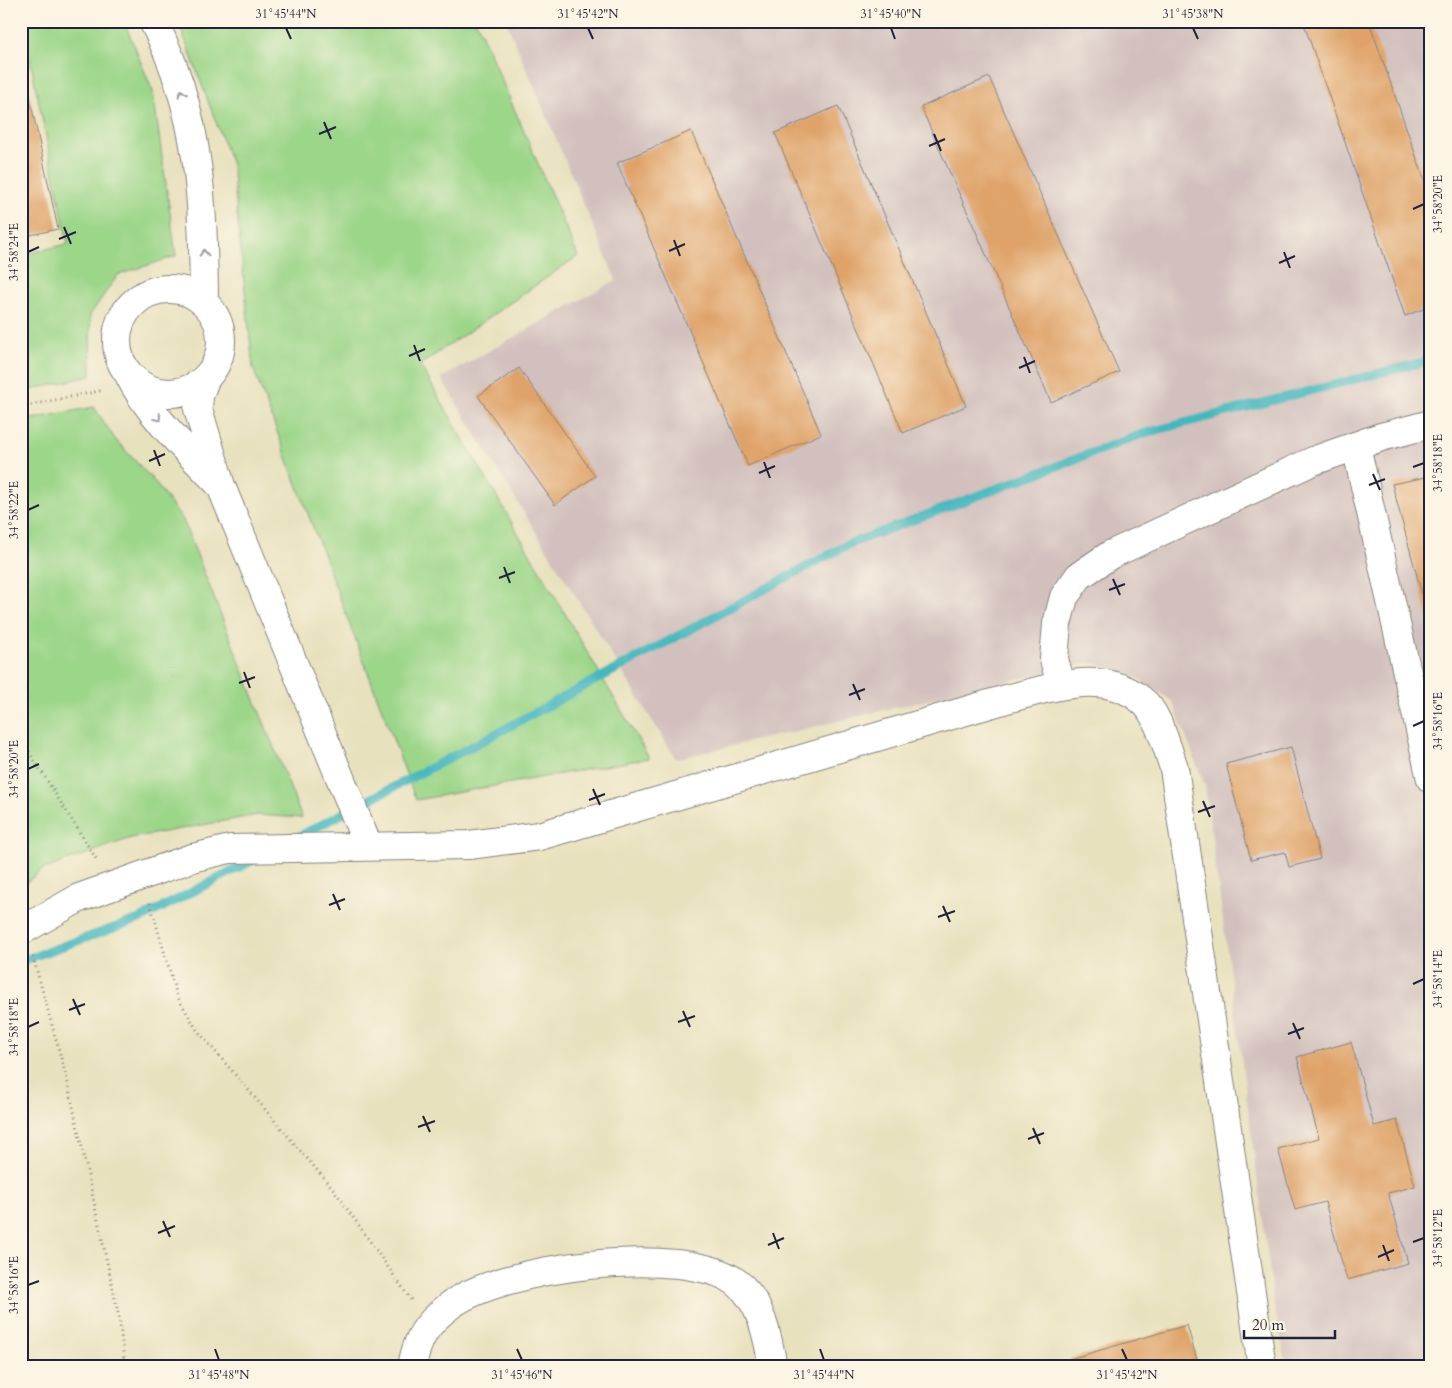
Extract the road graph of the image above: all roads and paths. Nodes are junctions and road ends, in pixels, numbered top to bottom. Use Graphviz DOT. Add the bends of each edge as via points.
graph roads {
  1 [pos="153,21"];
  2 [pos="204,302"];
  3 [pos="128,373"];
  4 [pos="206,377"];
  5 [pos="21,407"];
  6 [pos="1431,424"];
  7 [pos="1356,446"];
  8 [pos="221,486"];
  9 [pos="1061,685"];
  10 [pos="21,739"];
  11 [pos="1431,779"];
  12 [pos="368,846"];
  13 [pos="142,876"];
  14 [pos="113,886"];
  15 [pos="23,929"];
  16 [pos="428,1325"];
  17 [pos="125,1367"];
  18 [pos="412,1367"];
  19 [pos="773,1367"];
  20 [pos="1262,1367"];
  2 -- 1 [label="street, one-way" via="198,164 190,118 177,74"];
  2 -- 3 [label="street" via="180,290 161,289 144,295 130,306 121,322 117,345"];
  2 -- 4 [label="street" via="215,316 221,333 220,352 214,369"];
  3 -- 4 [label="street" via="147,388 168,393 186,391"];
  3 -- 5 [label="path"];
  3 -- 8 [label="street, one-way" via="155,416"];
  4 -- 8 [label="street" via="198,409"];
  6 -- 7 [label="street"];
  7 -- 9 [label="street" via="1313,461 1119,551 1079,576 1064,597 1057,624 1054,659"];
  7 -- 11 [label="street"];
  8 -- 12 [label="street"];
  9 -- 12 [label="street" via="539,836 469,845"];
  9 -- 20 [label="street" via="1081,681 1121,687 1146,705 1174,768"];
  10 -- 14 [label="path"];
  12 -- 13 [label="street" via="230,849 192,858"];
  13 -- 14 [label="street"];
  13 -- 16 [label="path" via="177,996 197,1030 334,1190"];
  14 -- 15 [label="street" via="79,898"];
  15 -- 17 [label="path" via="68,1080 119,1317"];
  16 -- 18 [label="street" via="417,1343"];
  16 -- 19 [label="street" via="449,1306 506,1280 576,1267 622,1262 670,1262 703,1267 738,1283 751,1297 759,1314"];
}
